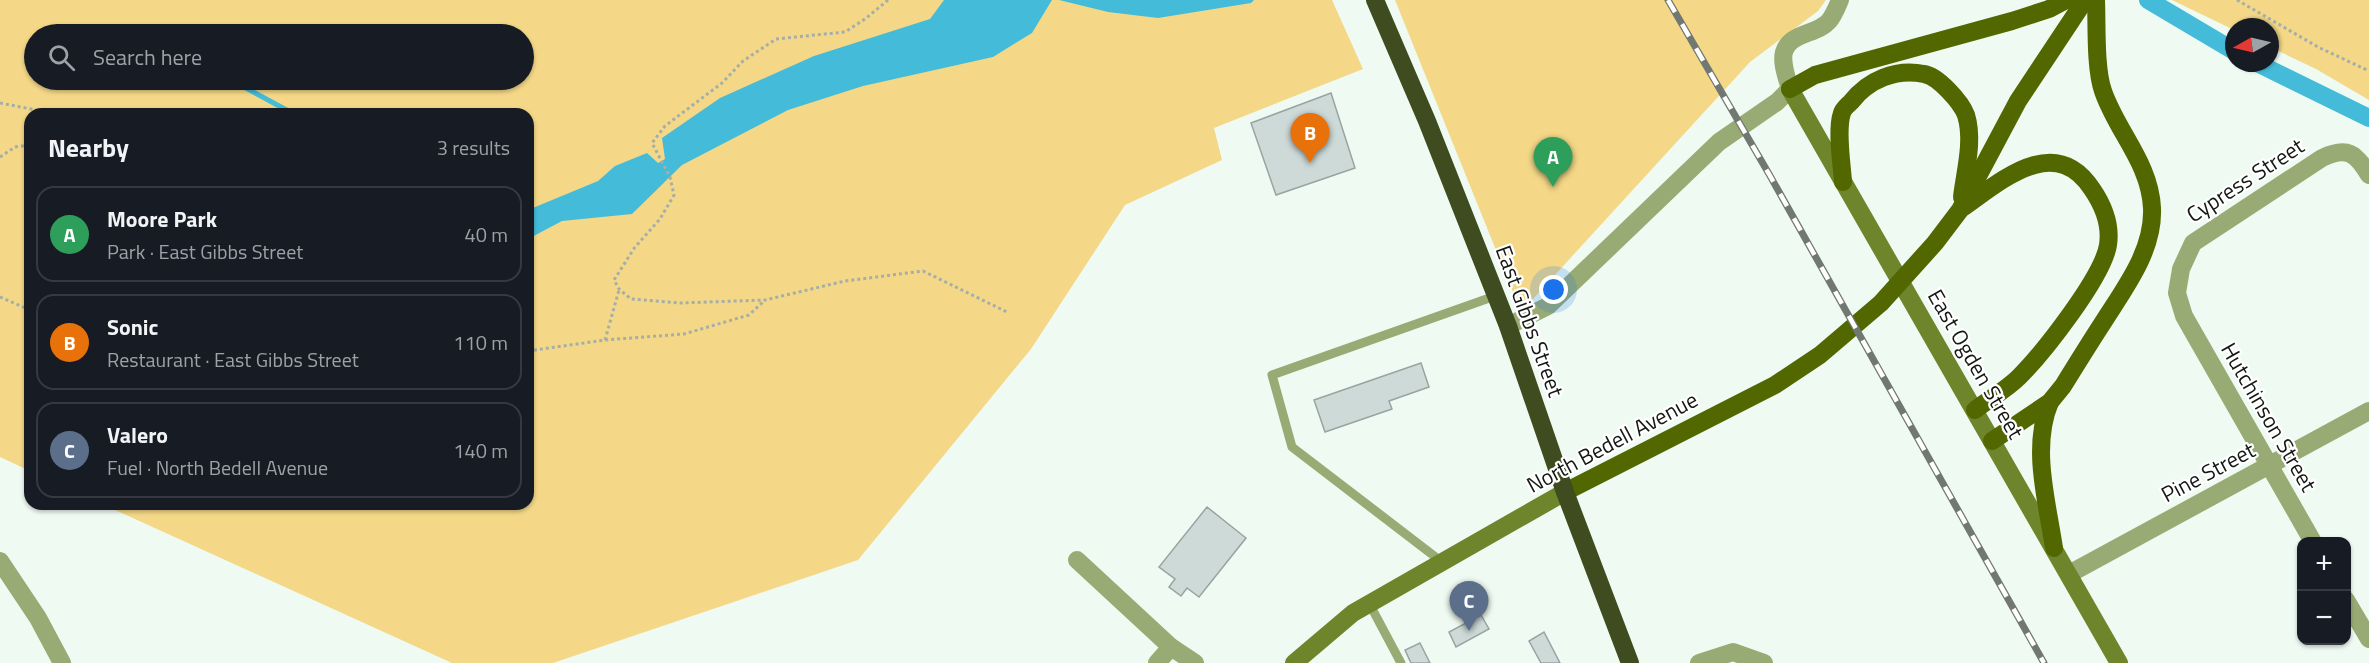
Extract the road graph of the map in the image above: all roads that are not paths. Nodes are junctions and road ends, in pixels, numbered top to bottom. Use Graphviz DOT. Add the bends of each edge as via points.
graph roads {
  1 [pos="1375,0"];
  2 [pos="1840,0"];
  3 [pos="2066,0"];
  4 [pos="2085,0"];
  5 [pos="2096,0"];
  6 [pos="1790,89"];
  7 [pos="2365,168"];
  8 [pos="1844,182"];
  9 [pos="1960,210"];
  10 [pos="1495,296"];
  11 [pos="2184,316"];
  12 [pos="1508,326"];
  13 [pos="2050,402"];
  14 [pos="1975,410"];
  15 [pos="2369,411"];
  16 [pos="1992,441"];
  17 [pos="2269,466"];
  18 [pos="1566,492"];
  19 [pos="2310,537"];
  20 [pos="2054,548"];
  21 [pos="1077,560"];
  22 [pos="0,561"];
  23 [pos="1442,562"];
  24 [pos="2069,574"];
  25 [pos="1369,603"];
  26 [pos="2351,608"];
  27 [pos="2369,639"];
  28 [pos="1171,646"];
  29 [pos="1763,662"];
  30 [pos="62,663"];
  31 [pos="1157,663"];
  32 [pos="1195,663"];
  33 [pos="1294,663"];
  34 [pos="1401,663"];
  35 [pos="1630,663"];
  36 [pos="1699,663"];
  37 [pos="2119,663"];
  1 -- 10 [label="highway, East Gibbs Street" via="1431,130"];
  2 -- 6 [label="street" via="1828,22 1793,38 1784,51"];
  3 -- 6 [label="main road" via="2023,18 1815,75"];
  4 -- 9 [label="main road" via="2018,101"];
  5 -- 13 [label="main road" via="2102,88 2119,128 2143,168 2152,209 2140,261"];
  6 -- 8 [label="main road, East Ogden Street"];
  6 -- 12 [label="street" via="1719,142 1548,306"];
  7 -- 11 [label="street, Cypress Street" via="2349,153 2336,152 2322,158 2193,243 2181,269 2177,293"];
  8 -- 9 [label="main road" via="1839,144 1842,113 1875,80 1898,74 1926,74 1949,90 1965,113 1970,135"];
  8 -- 14 [label="main road, East Ogden Street"];
  9 -- 14 [label="main road" via="2014,171 2041,163 2069,165 2101,202 2108,226 2108,246 2095,278 2050,342 2018,378"];
  9 -- 18 [label="main road, North Bedell Avenue" via="1881,303 1820,355 1775,385"];
  10 -- 12 [label="highway, East Gibbs Street"];
  10 -- 23 [label="lane" via="1272,375 1292,447"];
  11 -- 17 [label="street, Hutchinson Street"];
  12 -- 18 [label="highway, East Gibbs Street"];
  13 -- 16 [label="main road"];
  13 -- 20 [label="main road" via="2043,419 2041,453"];
  14 -- 16 [label="main road, East Ogden Street"];
  15 -- 17 [label="street, Pine Street"];
  16 -- 20 [label="main road, East Ogden Street"];
  17 -- 19 [label="street, Hutchinson Street"];
  17 -- 24 [label="street, Pine Street"];
  18 -- 23 [label="main road, North Bedell Avenue"];
  18 -- 35 [label="highway, East Gibbs Street"];
  20 -- 24 [label="main road, East Ogden Street"];
  21 -- 28 [label="street"];
  22 -- 30 [label="street"];
  23 -- 25 [label="main road, North Bedell Avenue"];
  24 -- 37 [label="main road, East Ogden Street"];
  25 -- 33 [label="main road, North Bedell Avenue"];
  25 -- 34 [label="lane"];
  26 -- 27 [label="street"];
  28 -- 31 [label="street"];
  28 -- 32 [label="street"];
  29 -- 36 [label="street" via="1733,652"];
}
